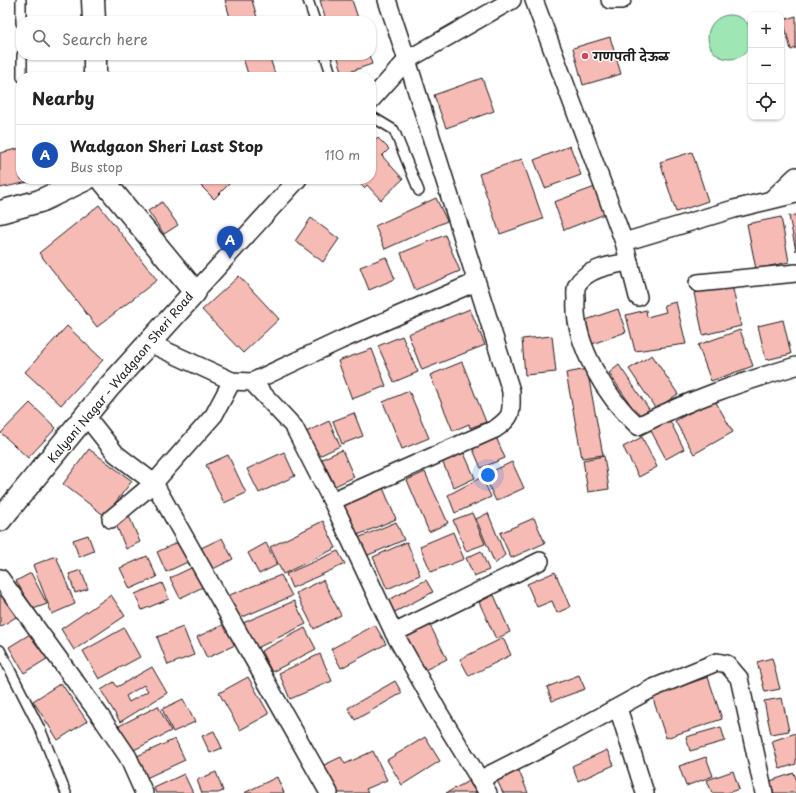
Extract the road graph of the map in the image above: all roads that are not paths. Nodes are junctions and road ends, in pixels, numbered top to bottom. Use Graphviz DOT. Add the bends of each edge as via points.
graph roads {
  1 [pos="20,0"];
  2 [pos="93,0"];
  3 [pos="308,0"];
  4 [pos="387,0"];
  5 [pos="512,0"];
  6 [pos="534,0"];
  7 [pos="610,0"];
  8 [pos="622,0"];
  9 [pos="21,16"];
  10 [pos="94,16"];
  11 [pos="313,16"];
  12 [pos="22,60"];
  13 [pos="95,60"];
  14 [pos="327,60"];
  15 [pos="407,60"];
  16 [pos="22,72"];
  17 [pos="95,72"];
  18 [pos="330,72"];
  19 [pos="376,94"];
  20 [pos="376,119"];
  21 [pos="796,176"];
  22 [pos="76,184"];
  23 [pos="106,184"];
  24 [pos="293,184"];
  25 [pos="418,191"];
  26 [pos="796,194"];
  27 [pos="771,200"];
  28 [pos="0,212"];
  29 [pos="624,242"];
  30 [pos="629,262"];
  31 [pos="796,273"];
  32 [pos="476,282"];
  33 [pos="698,283"];
  34 [pos="195,292"];
  35 [pos="638,297"];
  36 [pos="149,343"];
  37 [pos="796,366"];
  38 [pos="232,380"];
  39 [pos="252,382"];
  40 [pos="86,416"];
  41 [pos="154,483"];
  42 [pos="332,501"];
  43 [pos="111,519"];
  44 [pos="0,520"];
  45 [pos="540,561"];
  46 [pos="0,578"];
  47 [pos="394,633"];
  48 [pos="0,650"];
  49 [pos="618,708"];
  50 [pos="483,786"];
  51 [pos="66,793"];
  52 [pos="144,793"];
  53 [pos="329,793"];
  54 [pos="645,793"];
  55 [pos="764,793"];
  1 -- 9 [label="lane"];
  2 -- 10 [label="street"];
  3 -- 11 [label="lane"];
  4 -- 15 [label="street"];
  5 -- 15 [label="street"];
  6 -- 29 [label="street"];
  7 -- 8 [label="street"];
  12 -- 16 [label="lane"];
  13 -- 17 [label="street"];
  14 -- 18 [label="lane"];
  15 -- 19 [label="street"];
  15 -- 32 [label="street"];
  20 -- 25 [label="lane" via="394,130"];
  21 -- 27 [label="street"];
  22 -- 28 [label="street" via="40,201"];
  23 -- 34 [label="street, Kalyani Nagar - Wadgaon Sheri Road"];
  24 -- 34 [label="street"];
  26 -- 27 [label="street"];
  27 -- 29 [label="street"];
  29 -- 30 [label="street"];
  30 -- 35 [label="street"];
  30 -- 37 [label="street" via="604,267 585,276 577,286 575,311 580,335 594,366 611,397 638,426 677,406 726,387"];
  31 -- 33 [label="street"];
  32 -- 39 [label="street" via="341,340"];
  32 -- 42 [label="street" via="511,391 511,410 507,421 495,429"];
  34 -- 36 [label="street, Kalyani Nagar - Wadgaon Sheri Road"];
  36 -- 38 [label="street"];
  36 -- 40 [label="street, Kalyani Nagar - Wadgaon Sheri Road"];
  38 -- 39 [label="street"];
  38 -- 41 [label="street" via="214,414"];
  39 -- 42 [label="street" via="294,427"];
  40 -- 41 [label="street" via="116,454"];
  40 -- 44 [label="street, Kalyani Nagar - Wadgaon Sheri Road"];
  41 -- 43 [label="street"];
  41 -- 53 [label="street"];
  42 -- 47 [label="street"];
  45 -- 47 [label="street"];
  46 -- 52 [label="street" via="128,757"];
  47 -- 50 [label="street"];
  48 -- 51 [label="lane" via="41,731"];
  49 -- 50 [label="street"];
  49 -- 54 [label="street"];
  49 -- 55 [label="street" via="653,688 702,667 717,662 727,664 739,678"];
}
